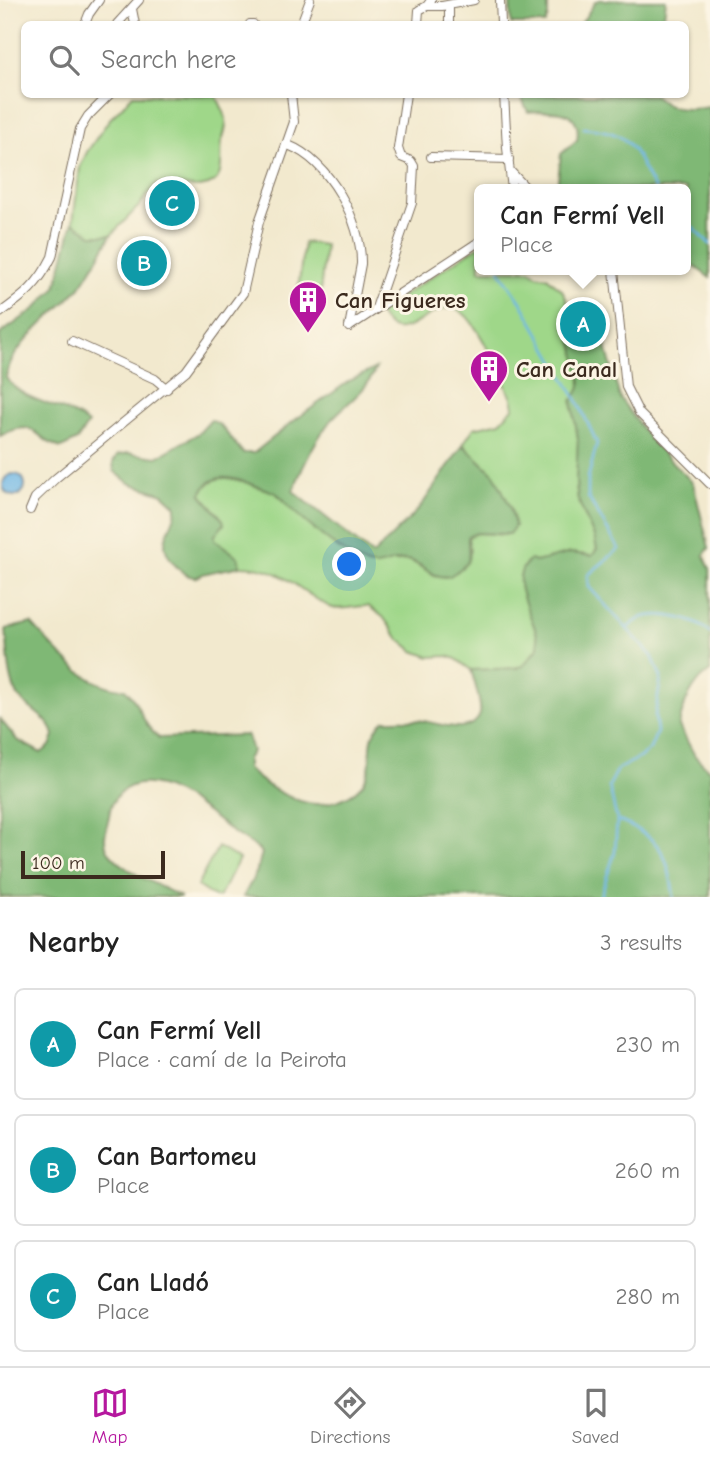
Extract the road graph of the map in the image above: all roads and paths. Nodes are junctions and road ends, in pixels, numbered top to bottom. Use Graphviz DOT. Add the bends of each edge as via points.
graph roads {
  1 [pos="99,0"];
  2 [pos="139,0"];
  3 [pos="310,0"];
  4 [pos="474,0"];
  5 [pos="500,0"];
  6 [pos="429,3"];
  7 [pos="449,5"];
  8 [pos="132,9"];
  9 [pos="86,21"];
  10 [pos="120,21"];
  11 [pos="134,21"];
  12 [pos="302,21"];
  13 [pos="418,21"];
  14 [pos="449,21"];
  15 [pos="501,21"];
  16 [pos="106,98"];
  17 [pos="291,98"];
  18 [pos="406,98"];
  19 [pos="504,98"];
  20 [pos="288,145"];
  21 [pos="431,157"];
  22 [pos="509,159"];
  23 [pos="511,173"];
  24 [pos="512,184"];
  25 [pos="522,184"];
  26 [pos="474,245"];
  27 [pos="615,275"];
  28 [pos="376,307"];
  29 [pos="0,313"];
  30 [pos="72,341"];
  31 [pos="167,389"];
  32 [pos="710,484"];
  33 [pos="30,510"];
  1 -- 9 [label="street"];
  2 -- 8 [label="street"];
  3 -- 12 [label="street"];
  4 -- 7 [label="street"];
  5 -- 15 [label="street"];
  6 -- 7 [label="street"];
  6 -- 13 [label="street" via="419,10"];
  7 -- 14 [label="street"];
  8 -- 10 [label="street"];
  8 -- 11 [label="street"];
  16 -- 29 [label="street" via="79,129 52,257 29,293"];
  17 -- 20 [label="street" via="294,122"];
  18 -- 28 [label="street" via="398,148 401,157 414,166 412,203"];
  19 -- 22 [label="street"];
  20 -- 28 [label="street" via="332,180 355,225 361,264 349,327"];
  20 -- 31 [label="street" via="259,222 243,293 186,371"];
  21 -- 22 [label="street"];
  22 -- 23 [label="street"];
  23 -- 24 [label="street"];
  23 -- 25 [label="street"];
  26 -- 28 [label="street"];
  27 -- 32 [label="street" via="626,387 639,414"];
  30 -- 31 [label="street" via="155,379"];
  31 -- 33 [label="street" via="57,478 35,498"];
}
